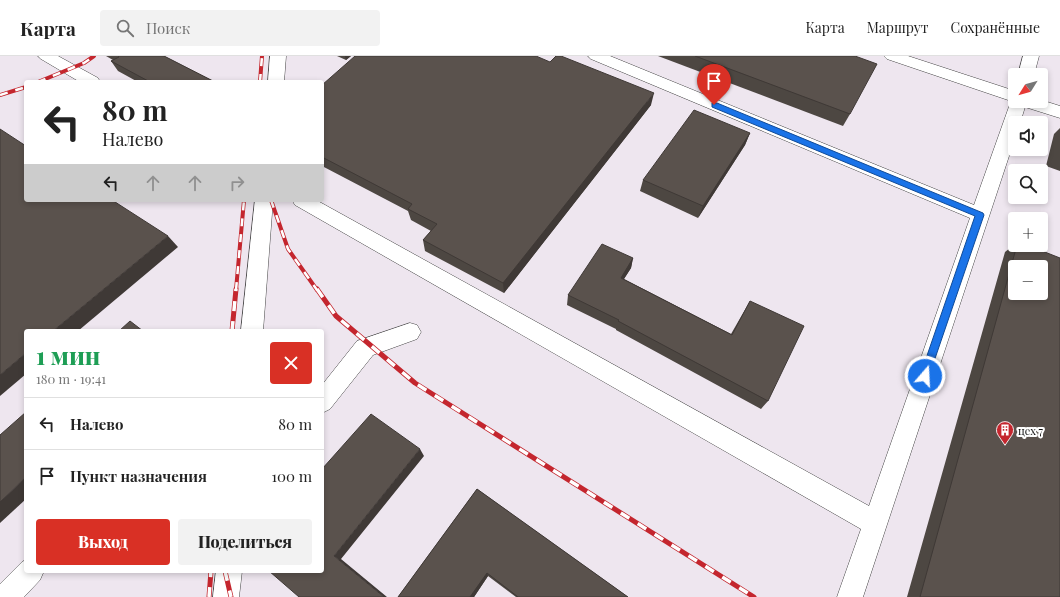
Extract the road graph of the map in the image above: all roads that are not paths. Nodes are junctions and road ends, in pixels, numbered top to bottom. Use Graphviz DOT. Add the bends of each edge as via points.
graph roads {
  1 [pos="46,56"];
  2 [pos="278,56"];
  3 [pos="596,56"];
  4 [pos="892,56"];
  5 [pos="1031,56"];
  6 [pos="1028,68"];
  7 [pos="88,80"];
  8 [pos="276,80"];
  9 [pos="1008,95"];
  10 [pos="1017,108"];
  11 [pos="1048,108"];
  12 [pos="1060,112"];
  13 [pos="264,202"];
  14 [pos="305,202"];
  15 [pos="980,215"];
  16 [pos="252,329"];
  17 [pos="410,332"];
  18 [pos="324,399"];
  19 [pos="875,523"];
  20 [pos="29,573"];
  21 [pos="229,573"];
  22 [pos="6,597"];
  23 [pos="226,597"];
  24 [pos="850,597"];
  1 -- 7 [label="lane"];
  2 -- 8 [label="lane"];
  3 -- 15 [label="lane"];
  4 -- 9 [label="lane"];
  5 -- 6 [label="lane"];
  10 -- 15 [label="lane"];
  11 -- 12 [label="lane"];
  13 -- 16 [label="lane"];
  14 -- 19 [label="lane"];
  15 -- 19 [label="lane"];
  17 -- 18 [label="lane" via="365,348"];
  19 -- 24 [label="lane"];
  20 -- 22 [label="lane"];
  21 -- 23 [label="lane"];
}
